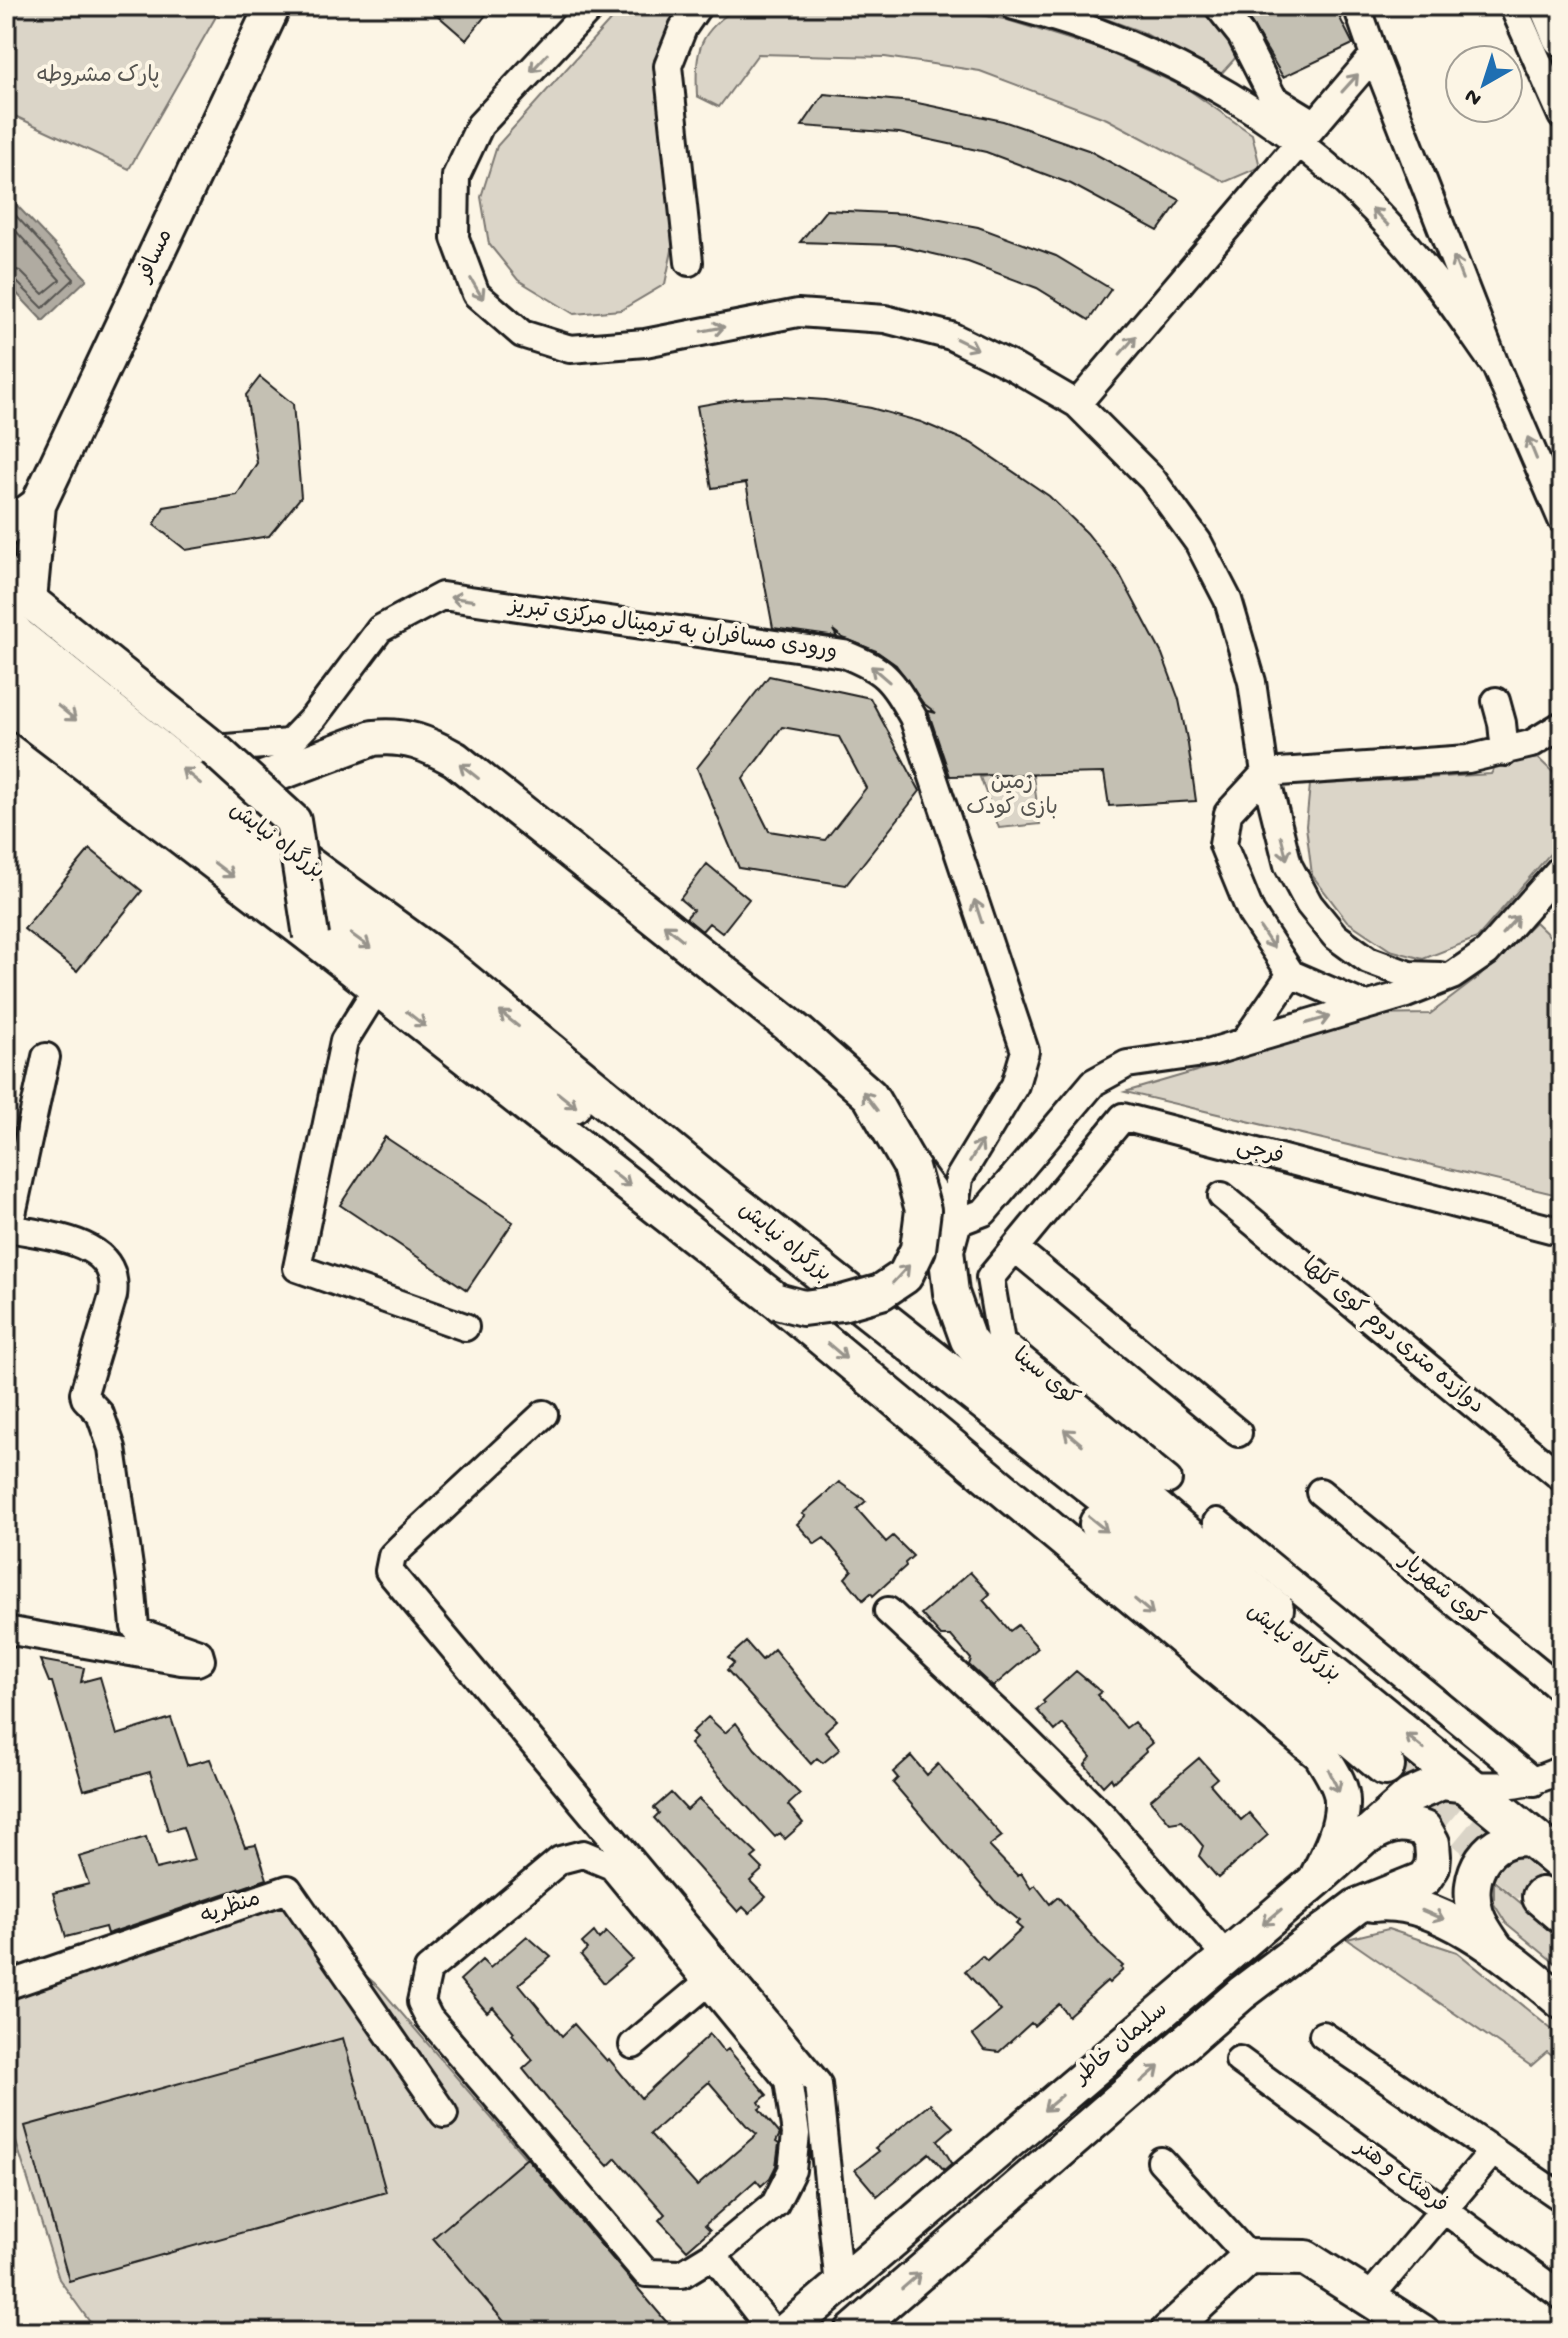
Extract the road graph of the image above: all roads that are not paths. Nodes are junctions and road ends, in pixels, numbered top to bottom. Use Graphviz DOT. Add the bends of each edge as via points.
graph roads {
  1 [pos="273,6"];
  2 [pos="592,6"];
  3 [pos="698,6"];
  4 [pos="1014,6"];
  5 [pos="1218,6"];
  6 [pos="1357,6"];
  7 [pos="1513,6"];
  8 [pos="1549,6"];
  9 [pos="1562,37"];
  10 [pos="1374,55"];
  11 [pos="1562,116"];
  12 [pos="1306,132"];
  13 [pos="689,262"];
  14 [pos="1496,367"];
  15 [pos="1077,404"];
  16 [pos="38,505"];
  17 [pos="1562,520"];
  18 [pos="6,528"];
  19 [pos="6,574"];
  20 [pos="17,612"];
  21 [pos="6,664"];
  22 [pos="1496,701"];
  23 [pos="6,703"];
  24 [pos="1562,725"];
  25 [pos="214,749"];
  26 [pos="1505,752"];
  27 [pos="1265,773"];
  28 [pos="252,783"];
  29 [pos="1562,867"];
  30 [pos="311,936"];
  31 [pos="1291,974"];
  32 [pos="1452,976"];
  33 [pos="377,988"];
  34 [pos="1365,1006"];
  35 [pos="1244,1042"];
  36 [pos="46,1057"];
  37 [pos="911,1167"];
  38 [pos="1222,1196"];
  39 [pos="953,1224"];
  40 [pos="8,1228"];
  41 [pos="1562,1232"];
  42 [pos="1016,1249"];
  43 [pos="777,1301"];
  44 [pos="465,1327"];
  45 [pos="544,1414"];
  46 [pos="1238,1433"];
  47 [pos="1562,1478"];
  48 [pos="1168,1480"];
  49 [pos="1320,1492"];
  50 [pos="1217,1522"];
  51 [pos="888,1611"];
  52 [pos="6,1630"];
  53 [pos="1336,1678"];
  54 [pos="1562,1690"];
  55 [pos="1385,1766"];
  56 [pos="1562,1769"];
  57 [pos="1534,1782"];
  58 [pos="1469,1785"];
  59 [pos="1532,1839"];
  60 [pos="1360,1841"];
  61 [pos="1562,1862"];
  62 [pos="1315,1881"];
  63 [pos="1357,1906"];
  64 [pos="1495,1947"];
  65 [pos="1226,1956"];
  66 [pos="708,1982"];
  67 [pos="6,1986"];
  68 [pos="1562,2002"];
  69 [pos="1323,2035"];
  70 [pos="633,2045"];
  71 [pos="1239,2060"];
  72 [pos="444,2114"];
  73 [pos="1493,2151"];
  74 [pos="1161,2161"];
  75 [pos="1562,2198"];
  76 [pos="1444,2209"];
  77 [pos="713,2255"];
  78 [pos="1249,2257"];
  79 [pos="839,2286"];
  80 [pos="1562,2296"];
  81 [pos="1369,2298"];
  82 [pos="773,2332"];
  83 [pos="785,2332"];
  84 [pos="852,2332"];
  85 [pos="1168,2332"];
  86 [pos="1422,2332"];
  1 -- 16 [label="main road, مسافر"];
  2 -- 15 [label="street, one-way" via="480,125 456,176 455,238 476,294 522,334 570,349 645,343 798,313 885,319 951,336"];
  3 -- 13 [label="street" via="668,66"];
  4 -- 12 [label="street" via="1133,44"];
  5 -- 12 [label="street" via="1241,35 1273,98"];
  6 -- 10 [label="street"];
  7 -- 11 [label="street"];
  8 -- 9 [label="highway"];
  12 -- 10 [label="street, one-way"];
  14 -- 10 [label="street, one-way"];
  14 -- 12 [label="street, one-way" via="1406,244"];
  15 -- 12 [label="street, one-way"];
  17 -- 14 [label="street, one-way"];
  15 -- 27 [label="street" via="1152,479 1198,542 1228,600 1252,682"];
  16 -- 18 [label="main road"];
  16 -- 20 [label="main road"];
  19 -- 20 [label="main road"];
  20 -- 25 [label="main road"];
  53 -- 20 [label="highway, بزرگراه نیایش, one-way" via="732,1202 441,963 251,825 17,637"];
  21 -- 55 [label="highway, بزرگراه نیایش, one-way" via="238,851 423,986 719,1221 1118,1540"];
  22 -- 26 [label="street"];
  23 -- 30 [label="main road, one-way"];
  24 -- 26 [label="street"];
  25 -- 28 [label="main road, bridge"];
  39 -- 25 [label="street, ورودی مسافران به ترمینال مرکزی تبریز, one-way" via="959,1178 1015,1085 1025,1051 913,717 878,668 844,654 442,596 380,629 289,743"];
  26 -- 27 [label="street"];
  27 -- 31 [label="street, one-way" via="1228,813 1223,845 1251,913"];
  27 -- 32 [label="street, one-way" via="1288,865 1309,904 1335,936 1368,960 1409,975"];
  28 -- 30 [label="main road, bridge" via="293,821"];
  37 -- 28 [label="main road, one-way" via="870,1096 455,759 423,741 389,736"];
  32 -- 29 [label="street, one-way" via="1487,952"];
  30 -- 33 [label="main road"];
  31 -- 34 [label="street"];
  31 -- 35 [label="street"];
  32 -- 34 [label="street"];
  33 -- 43 [label="main road, one-way"];
  33 -- 44 [label="street" via="344,1041 297,1268"];
  35 -- 34 [label="street, one-way"];
  35 -- 39 [label="street" via="1127,1064 1094,1082 984,1212"];
  36 -- 40 [label="street"];
  37 -- 39 [label="main road"];
  43 -- 37 [label="main road, one-way, bridge" via="803,1308 842,1303 881,1292 905,1276 918,1249 923,1210"];
  38 -- 47 [label="street, دوازده متری دوم کوی گلها"];
  53 -- 39 [label="main road, one-way" via="1307,1634 983,1358 968,1340 951,1293 946,1250"];
  40 -- 52 [label="street" via="87,1246 109,1265 113,1296 84,1393 100,1414 112,1448 135,1627 199,1653 201,1660"];
  41 -- 42 [label="street, فرجی" via="1123,1117"];
  42 -- 46 [label="street"];
  42 -- 48 [label="street, کوی سینا" via="990,1278 1001,1342"];
  43 -- 62 [label="main road, one-way" via="1321,1754 1342,1801 1331,1850"];
  45 -- 79 [label="street" via="392,1556 389,1571 818,2084"];
  49 -- 54 [label="street, کوی شهریار"];
  50 -- 57 [label="street"];
  51 -- 65 [label="street" via="1105,1818"];
  58 -- 53 [label="highway, بزرگراه نیایش, one-way"];
  56 -- 57 [label="street"];
  57 -- 58 [label="street"];
  58 -- 59 [label="highway, بزرگراه نیایش"];
  58 -- 60 [label="main road, سلیمان خاطر" via="1452,1781 1427,1787"];
  59 -- 61 [label="highway, بزرگراه نیایش"];
  59 -- 64 [label="main road" via="1513,1838 1496,1845 1474,1877 1476,1915"];
  60 -- 62 [label="main road, سلیمان خاطر"];
  60 -- 63 [label="main road, سلیمان خاطر" via="1394,1823 1409,1824 1424,1829 1433,1856 1424,1879"];
  62 -- 65 [label="main road, سلیمان خاطر, one-way"];
  63 -- 64 [label="main road, one-way" via="1383,1902 1417,1908"];
  84 -- 63 [label="main road, سلیمان خاطر, one-way" via="1242,1993"];
  64 -- 68 [label="main road"];
  65 -- 79 [label="main road, سلیمان خاطر, one-way"];
  66 -- 70 [label="street"];
  66 -- 77 [label="street" via="788,2080 796,2134 792,2170 775,2204"];
  66 -- 77 [label="street" via="612,1866 583,1854 560,1860 428,1970 421,2002 429,2018 646,2273 682,2274"];
  67 -- 72 [label="street, منظریه" via="288,1889"];
  69 -- 73 [label="street"];
  71 -- 76 [label="street, فرهنگ و هنر"];
  73 -- 75 [label="street"];
  73 -- 76 [label="street"];
  74 -- 78 [label="street"];
  76 -- 80 [label="street, فرهنگ و هنر"];
  76 -- 81 [label="street"];
  77 -- 82 [label="street"];
  78 -- 81 [label="main road" via="1306,2258"];
  78 -- 85 [label="main road"];
  79 -- 83 [label="main road, سلیمان خاطر"];
  81 -- 86 [label="main road"];
}
